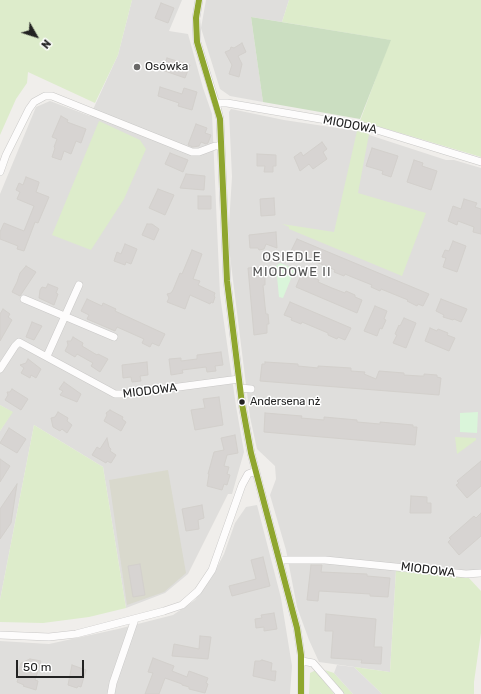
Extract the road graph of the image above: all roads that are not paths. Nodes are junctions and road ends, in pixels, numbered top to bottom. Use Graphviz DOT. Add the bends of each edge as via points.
graph roads {
  1 [pos="199,0"];
  2 [pos="216,104"];
  3 [pos="221,146"];
  4 [pos="481,162"];
  5 [pos="0,172"];
  6 [pos="79,285"];
  7 [pos="24,299"];
  8 [pos="65,317"];
  9 [pos="114,337"];
  10 [pos="47,356"];
  11 [pos="0,369"];
  12 [pos="239,379"];
  13 [pos="240,388"];
  14 [pos="251,389"];
  15 [pos="256,471"];
  16 [pos="278,560"];
  17 [pos="481,573"];
  18 [pos="135,619"];
  19 [pos="0,635"];
  20 [pos="302,661"];
  21 [pos="111,694"];
  22 [pos="301,694"];
  23 [pos="340,694"];
  1 -- 2 [label="street" via="196,18 197,42"];
  2 -- 3 [label="street" via="220,119"];
  2 -- 4 [label="street, MIODOWA" via="234,104 367,128"];
  3 -- 5 [label="street" via="192,152 52,96 45,96 37,99 29,109"];
  3 -- 12 [label="street" via="227,282"];
  6 -- 8 [label="street"];
  7 -- 8 [label="street"];
  8 -- 9 [label="street"];
  8 -- 10 [label="street"];
  10 -- 11 [label="street, MIODOWA" via="20,342"];
  10 -- 12 [label="street, MIODOWA" via="115,394"];
  12 -- 13 [label="street"];
  13 -- 14 [label="street"];
  13 -- 15 [label="street"];
  15 -- 16 [label="street"];
  15 -- 18 [label="street" via="248,474 242,485 215,564 204,585 182,605"];
  16 -- 17 [label="street, MIODOWA" via="325,560 460,574"];
  16 -- 20 [label="street" via="297,628"];
  18 -- 19 [label="street" via="63,636"];
  18 -- 21 [label="street"];
  20 -- 22 [label="street"];
  20 -- 23 [label="street" via="313,663"];
}
